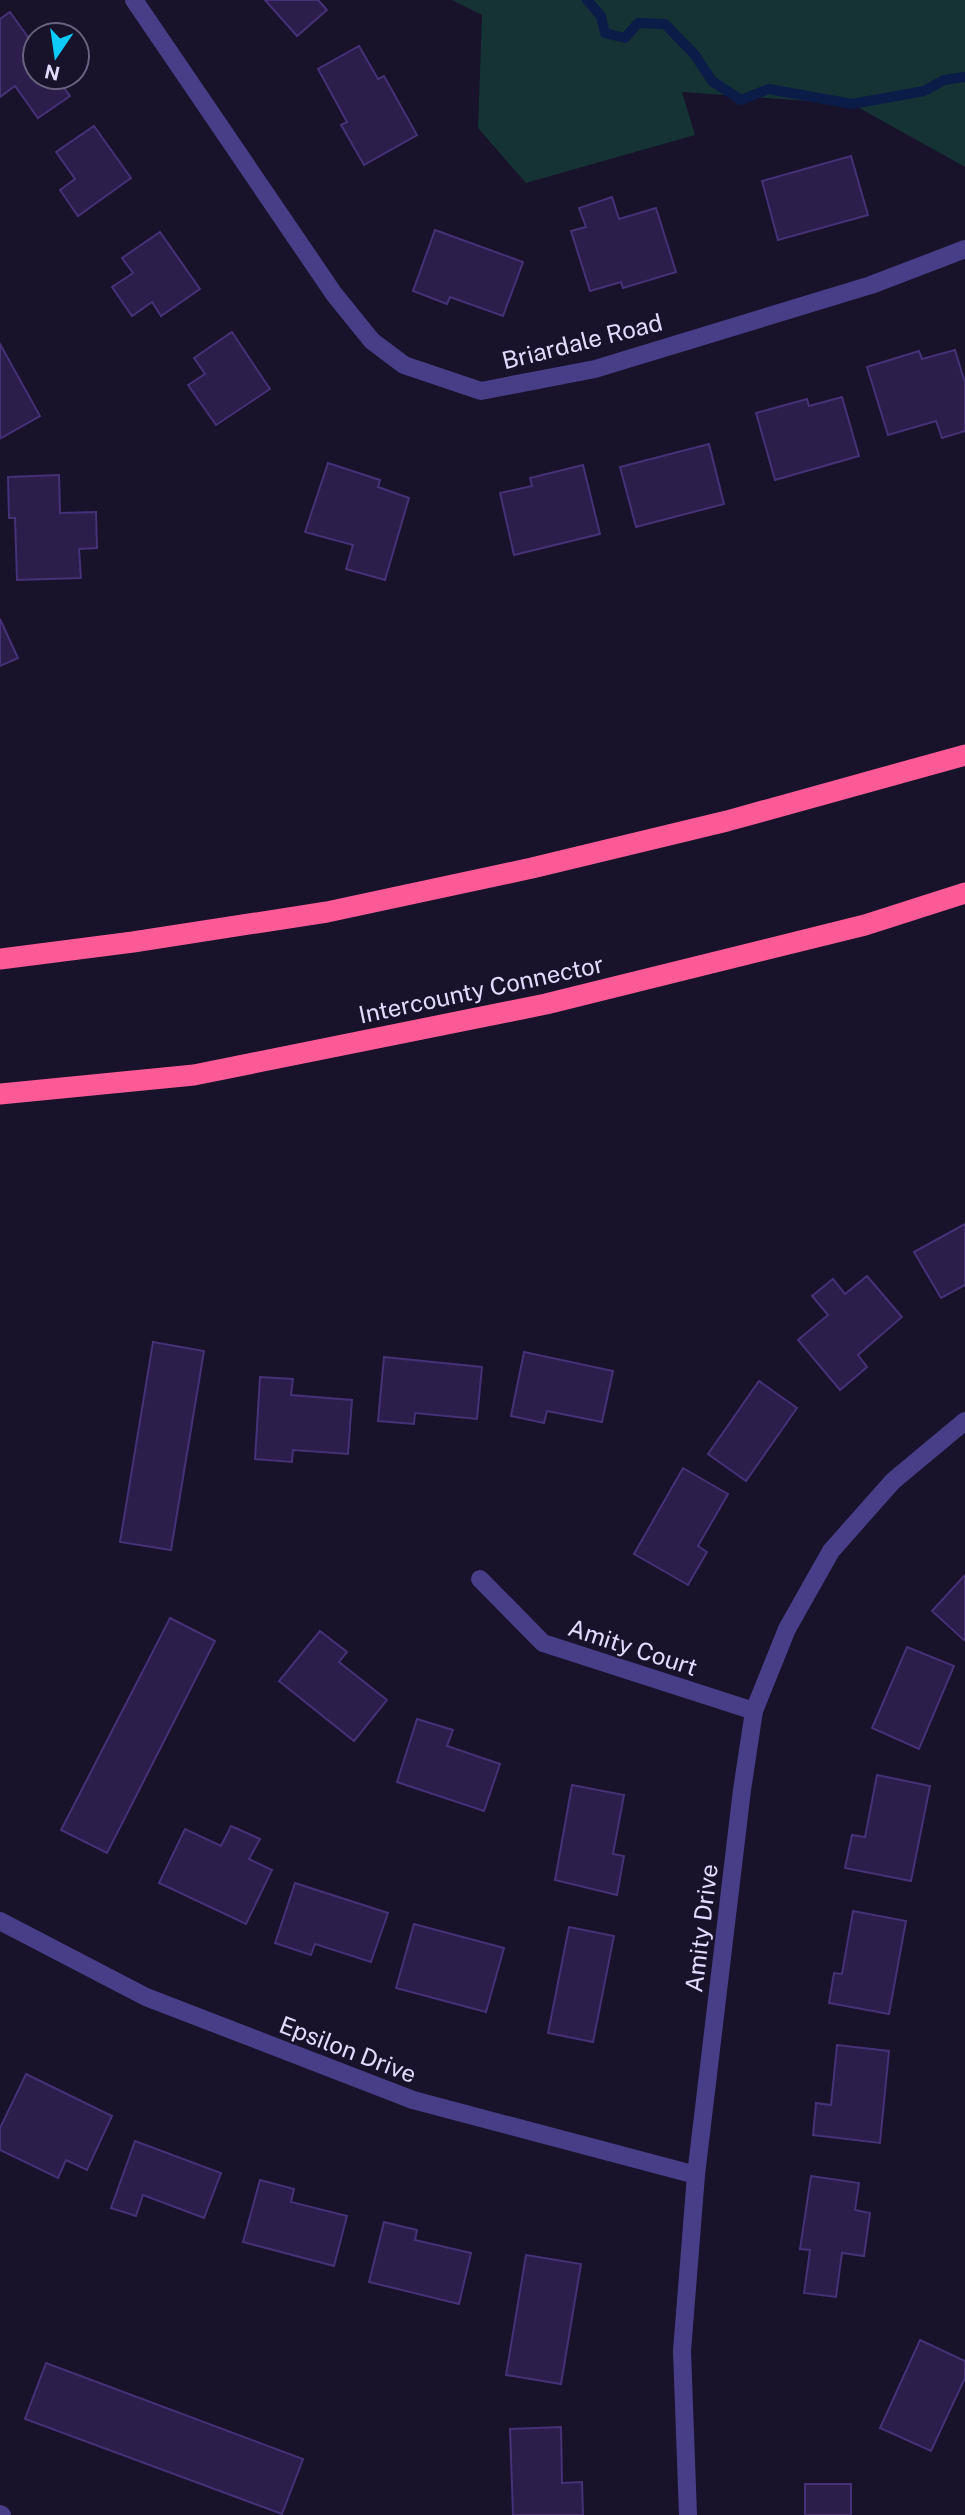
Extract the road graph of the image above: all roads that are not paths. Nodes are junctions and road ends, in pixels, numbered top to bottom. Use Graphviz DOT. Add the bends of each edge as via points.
graph roads {
  1 [pos="134,0"];
  2 [pos="965,249"];
  3 [pos="965,755"];
  4 [pos="965,893"];
  5 [pos="965,901"];
  6 [pos="865,925"];
  7 [pos="0,959"];
  8 [pos="0,1094"];
  9 [pos="965,1420"];
  10 [pos="480,1579"];
  11 [pos="754,1711"];
  12 [pos="0,1921"];
  13 [pos="696,2175"];
  14 [pos="688,2515"];
  1 -- 2 [label="street, Briardale Road" via="334,294 372,341 404,365 481,391 595,369 871,285"];
  3 -- 7 [label="highway" via="727,821 327,912"];
  4 -- 6 [label="highway, Intercounty Connector"];
  5 -- 6 [label="highway"];
  6 -- 8 [label="highway, Intercounty Connector" via="546,1004 208,1072"];
  9 -- 11 [label="street, Amity Drive" via="893,1481 831,1551 787,1629"];
  10 -- 11 [label="street, Amity Court" via="542,1643"];
  11 -- 13 [label="street, Amity Drive"];
  12 -- 13 [label="street, Epsilon Drive" via="146,1997 413,2100"];
  13 -- 14 [label="street, Amity Drive" via="682,2351"];
}
